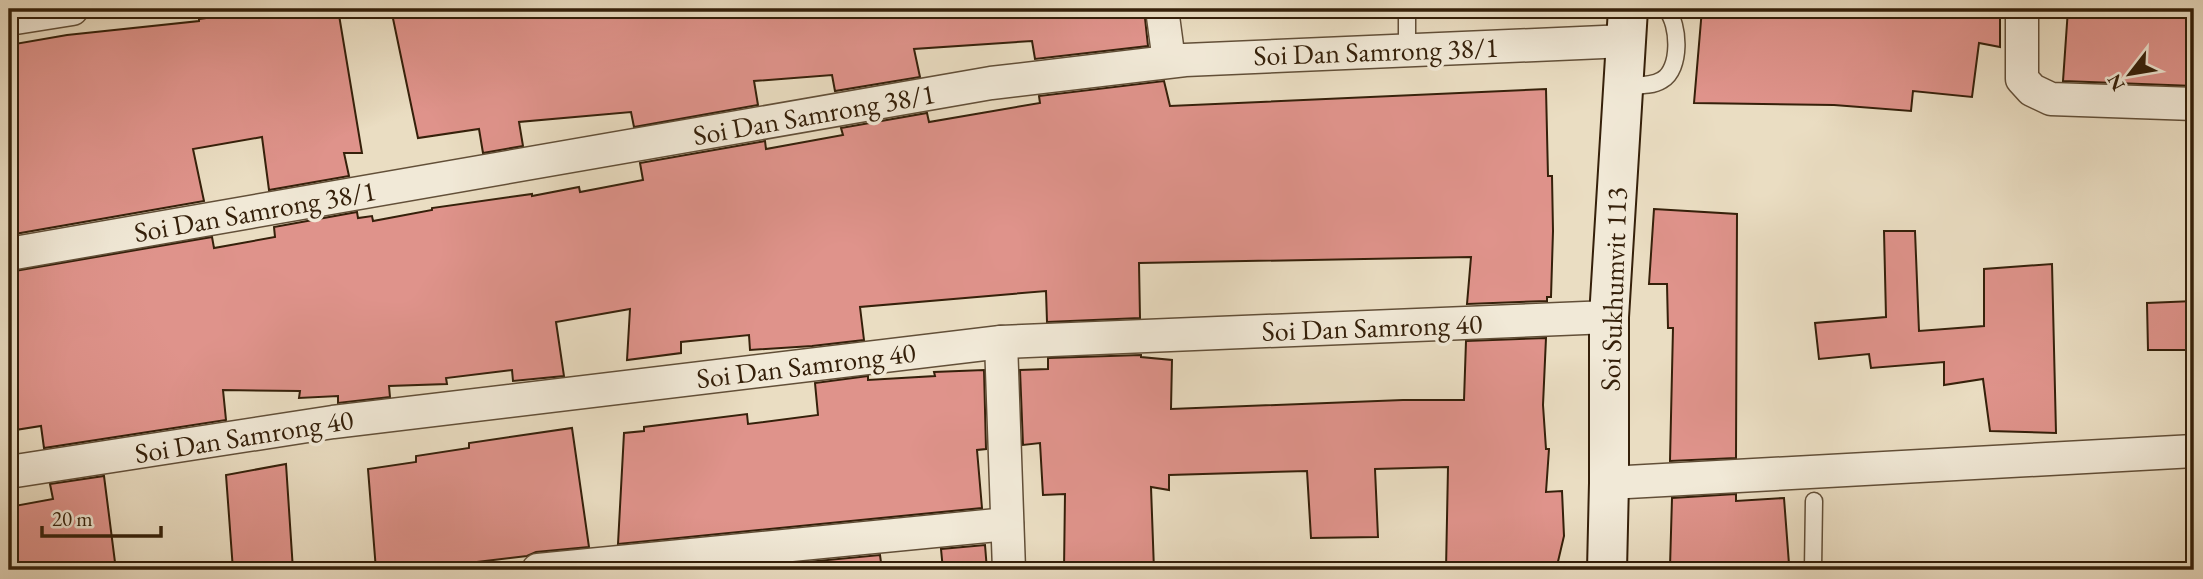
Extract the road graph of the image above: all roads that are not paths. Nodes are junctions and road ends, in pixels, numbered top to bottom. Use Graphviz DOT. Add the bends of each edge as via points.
graph roads {
  1 [pos="72,9"];
  2 [pos="1162,9"];
  3 [pos="1407,9"];
  4 [pos="1666,9"];
  5 [pos="2022,9"];
  6 [pos="9,19"];
  7 [pos="1627,25"];
  8 [pos="1407,50"];
  9 [pos="1169,61"];
  10 [pos="1623,86"];
  11 [pos="2194,104"];
  12 [pos="9,254"];
  13 [pos="1609,317"];
  14 [pos="1001,342"];
  15 [pos="2194,451"];
  16 [pos="9,472"];
  17 [pos="1609,483"];
  18 [pos="1814,501"];
  19 [pos="1007,524"];
  20 [pos="538,570"];
  21 [pos="1009,570"];
  22 [pos="1607,570"];
  23 [pos="1813,570"];
  1 -- 6 [label="street"];
  2 -- 9 [label="street"];
  3 -- 8 [label="lane"];
  4 -- 10 [label="lane" via="1678,31 1672,71 1655,84"];
  5 -- 11 [label="street" via="2022,79 2032,90 2051,99"];
  7 -- 8 [label="street, Soi Dan Samrong 38/1"];
  7 -- 10 [label="main road, Soi Sukhumvit 113"];
  8 -- 9 [label="street, Soi Dan Samrong 38/1"];
  9 -- 12 [label="street, Soi Dan Samrong 38/1" via="990,83"];
  10 -- 13 [label="main road, Soi Sukhumvit 113"];
  13 -- 14 [label="street, Soi Dan Samrong 40"];
  13 -- 17 [label="main road, Soi Sukhumvit 113"];
  14 -- 16 [label="street, Soi Dan Samrong 40" via="333,422"];
  14 -- 19 [label="street"];
  15 -- 17 [label="street"];
  17 -- 22 [label="main road, Soi Sukhumvit 113"];
  18 -- 23 [label="lane"];
  19 -- 20 [label="street"];
  19 -- 21 [label="street"];
}
